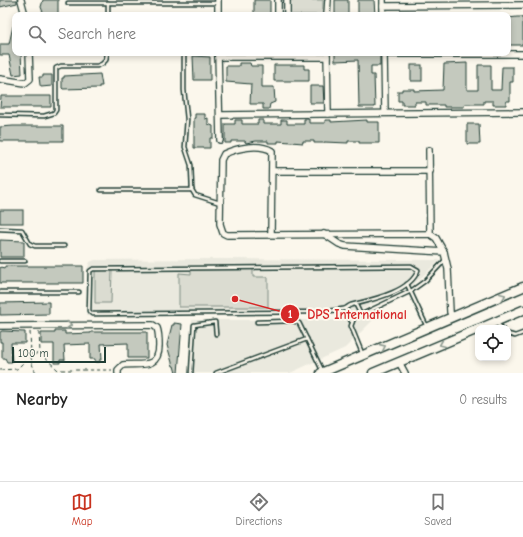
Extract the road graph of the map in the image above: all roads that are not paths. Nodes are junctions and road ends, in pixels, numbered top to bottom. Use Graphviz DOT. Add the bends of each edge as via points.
graph roads {
  1 [pos="21,0"];
  2 [pos="278,0"];
  3 [pos="287,0"];
  4 [pos="328,0"];
  5 [pos="218,2"];
  6 [pos="68,3"];
  7 [pos="108,3"];
  8 [pos="383,3"];
  9 [pos="430,3"];
  10 [pos="523,5"];
  11 [pos="24,12"];
  12 [pos="108,12"];
  13 [pos="278,12"];
  14 [pos="287,12"];
  15 [pos="328,12"];
  16 [pos="511,54"];
  17 [pos="523,54"];
  18 [pos="29,56"];
  19 [pos="107,56"];
  20 [pos="184,56"];
  21 [pos="218,56"];
  22 [pos="327,56"];
  23 [pos="384,56"];
  24 [pos="0,79"];
  25 [pos="523,112"];
  26 [pos="328,114"];
  27 [pos="386,114"];
  28 [pos="0,115"];
  29 [pos="220,115"];
  30 [pos="220,140"];
  31 [pos="429,150"];
  32 [pos="272,171"];
  33 [pos="430,171"];
  34 [pos="101,190"];
  35 [pos="192,190"];
  36 [pos="220,203"];
  37 [pos="0,229"];
  38 [pos="271,234"];
  39 [pos="324,234"];
  40 [pos="430,234"];
  41 [pos="64,246"];
  42 [pos="444,252"];
  43 [pos="446,259"];
  44 [pos="0,261"];
  45 [pos="25,261"];
  46 [pos="407,284"];
  47 [pos="523,287"];
  48 [pos="411,291"];
  49 [pos="0,292"];
  50 [pos="79,292"];
  51 [pos="356,305"];
  52 [pos="345,309"];
  53 [pos="523,310"];
  54 [pos="361,315"];
  55 [pos="452,318"];
  56 [pos="258,322"];
  57 [pos="351,322"];
  58 [pos="499,325"];
  59 [pos="0,326"];
  60 [pos="427,327"];
  61 [pos="475,330"];
  62 [pos="523,333"];
  63 [pos="216,334"];
  64 [pos="511,335"];
  65 [pos="307,339"];
  66 [pos="363,355"];
  67 [pos="399,362"];
  68 [pos="118,372"];
  69 [pos="191,373"];
  70 [pos="216,373"];
  71 [pos="322,373"];
  72 [pos="373,373"];
  73 [pos="404,373"];
  1 -- 11 [label="street"];
  2 -- 13 [label="street"];
  3 -- 14 [label="street"];
  4 -- 15 [label="street"];
  5 -- 7 [label="lane"];
  6 -- 7 [label="lane"];
  7 -- 12 [label="lane"];
  8 -- 9 [label="street"];
  9 -- 10 [label="street"];
  16 -- 17 [label="street"];
  18 -- 24 [label="street" via="28,81"];
  19 -- 28 [label="lane" via="102,64 96,66 56,68 54,114"];
  20 -- 35 [label="lane" via="187,119 185,147 192,168"];
  21 -- 29 [label="street"];
  22 -- 26 [label="street"];
  23 -- 27 [label="street"];
  25 -- 27 [label="street"];
  26 -- 27 [label="street"];
  26 -- 29 [label="street"];
  29 -- 30 [label="street"];
  31 -- 33 [label="street"];
  32 -- 33 [label="street"];
  32 -- 36 [label="street" via="272,151 268,148 236,148 224,154 221,160"];
  32 -- 38 [label="street"];
  33 -- 40 [label="street"];
  34 -- 35 [label="lane"];
  35 -- 36 [label="lane" via="195,195"];
  36 -- 38 [label="street" via="220,224 223,233"];
  37 -- 41 [label="lane" via="22,230 34,246"];
  38 -- 39 [label="street"];
  39 -- 40 [label="street"];
  39 -- 42 [label="street" via="346,246"];
  40 -- 42 [label="street" via="436,238"];
  42 -- 43 [label="street"];
  43 -- 48 [label="lane" via="425,281"];
  43 -- 55 [label="street"];
  44 -- 45 [label="lane"];
  46 -- 48 [label="lane"];
  46 -- 51 [label="lane" via="378,299"];
  46 -- 52 [label="lane" via="416,276 418,270 411,266 90,271 89,311 92,314 315,312"];
  55 -- 47 [label="main road, one-way"];
  48 -- 54 [label="lane"];
  48 -- 60 [label="lane"];
  49 -- 50 [label="lane"];
  51 -- 52 [label="lane"];
  51 -- 54 [label="lane"];
  52 -- 57 [label="lane"];
  53 -- 58 [label="main road"];
  54 -- 57 [label="lane"];
  55 -- 60 [label="main road"];
  56 -- 65 [label="lane" via="299,323"];
  57 -- 66 [label="lane"];
  59 -- 68 [label="street, one-way" via="153,325 157,328 159,354 155,360 147,364 123,365"];
  66 -- 60 [label="main road, one-way"];
  61 -- 67 [label="main road, one-way"];
  62 -- 64 [label="lane"];
  63 -- 69 [label="lane" via="215,322 194,324"];
  65 -- 70 [label="lane"];
  65 -- 71 [label="lane"];
  66 -- 71 [label="main road"];
  67 -- 72 [label="main road"];
  67 -- 73 [label="street"];
}
